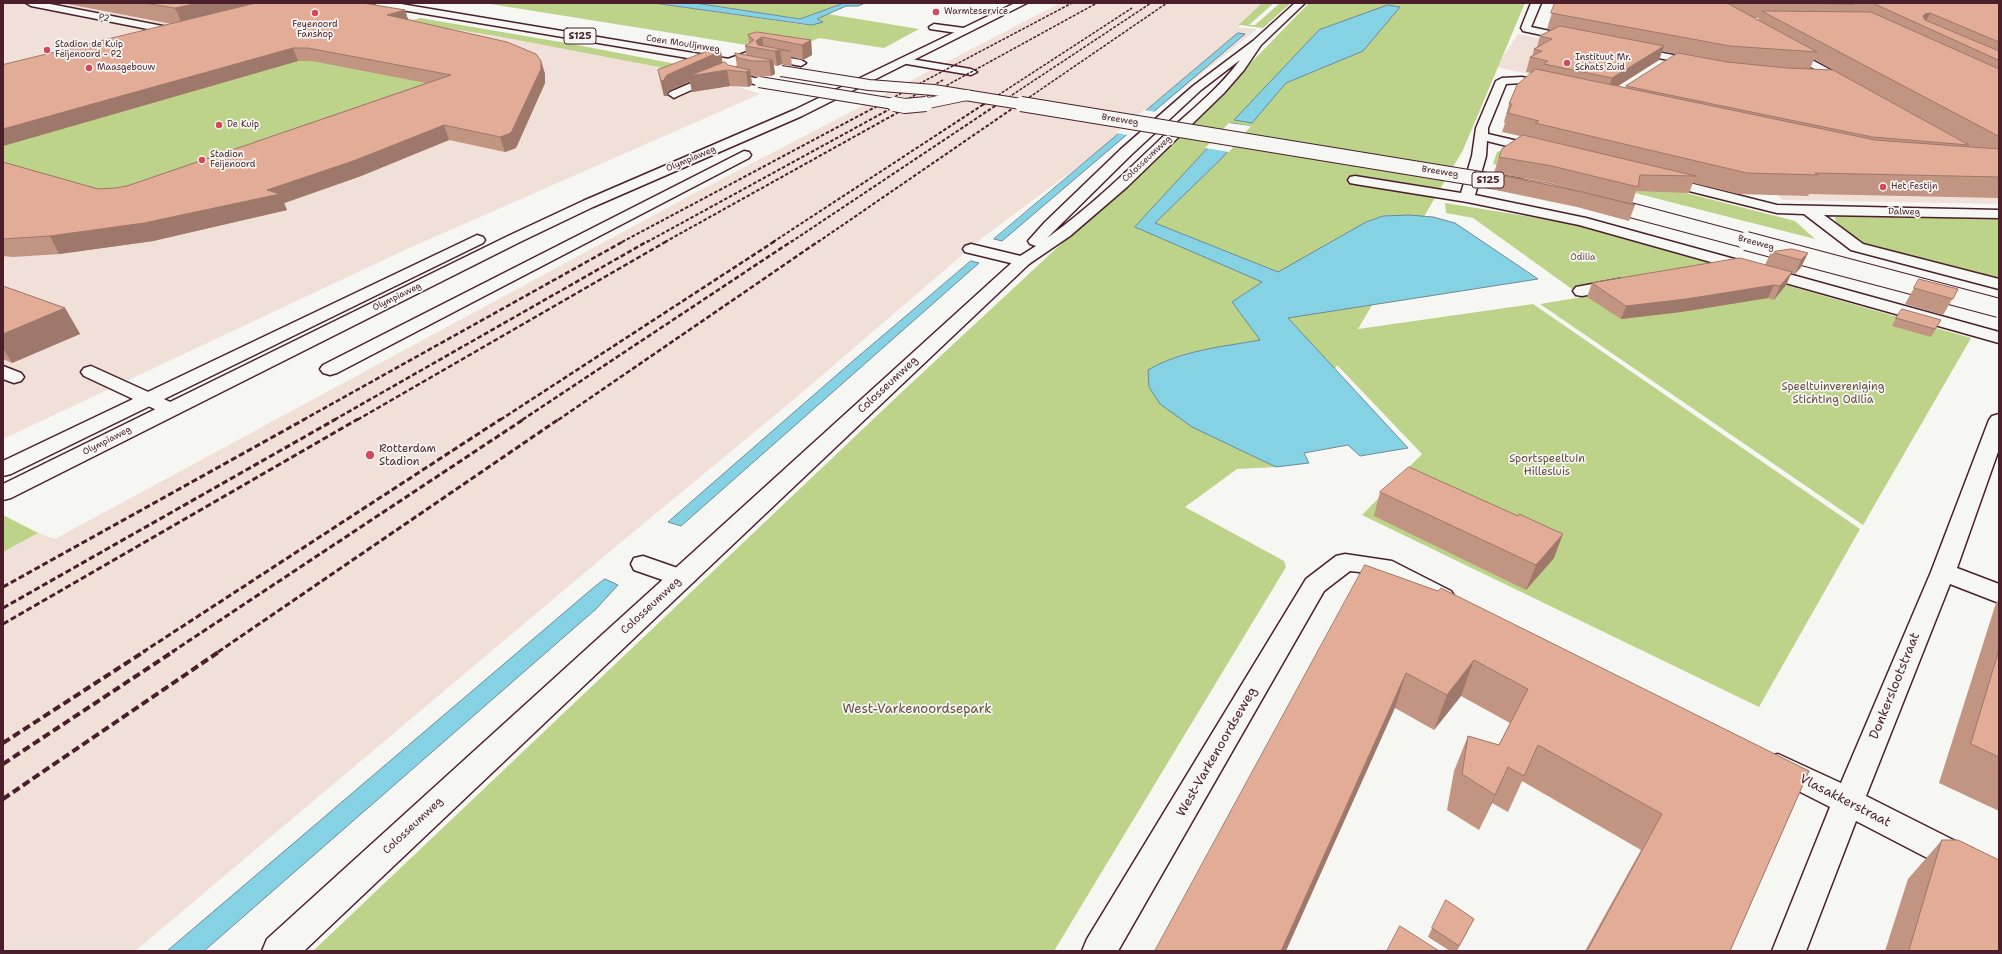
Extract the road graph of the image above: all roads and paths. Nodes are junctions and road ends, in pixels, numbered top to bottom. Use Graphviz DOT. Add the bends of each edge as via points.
graph roads {
  1 [pos="31,3"];
  2 [pos="378,3"];
  3 [pos="430,3"];
  4 [pos="1003,3"];
  5 [pos="1022,3"];
  6 [pos="1300,3"];
  7 [pos="1536,3"];
  8 [pos="934,27"];
  9 [pos="949,29"];
  10 [pos="964,31"];
  11 [pos="156,38"];
  12 [pos="1587,42"];
  13 [pos="1257,43"];
  14 [pos="1778,45"];
  15 [pos="1617,47"];
  16 [pos="750,54"];
  17 [pos="1671,58"];
  18 [pos="905,61"];
  19 [pos="1708,64"];
  20 [pos="730,66"];
  21 [pos="1659,66"];
  22 [pos="971,72"];
  23 [pos="1812,75"];
  24 [pos="1833,75"];
  25 [pos="1566,89"];
  26 [pos="934,90"];
  27 [pos="1859,90"];
  28 [pos="674,94"];
  29 [pos="967,95"];
  30 [pos="796,106"];
  31 [pos="779,109"];
  32 [pos="1482,136"];
  33 [pos="688,144"];
  34 [pos="1552,153"];
  35 [pos="744,155"];
  36 [pos="1645,176"];
  37 [pos="1355,180"];
  38 [pos="1538,189"];
  39 [pos="1467,198"];
  40 [pos="1591,200"];
  41 [pos="1808,210"];
  42 [pos="1999,214"];
  43 [pos="493,233"];
  44 [pos="514,239"];
  45 [pos="971,249"];
  46 [pos="1023,261"];
  47 [pos="1738,264"];
  48 [pos="1699,271"];
  49 [pos="1636,281"];
  50 [pos="1999,284"];
  51 [pos="1582,291"];
  52 [pos="1999,308"];
  53 [pos="1999,338"];
  54 [pos="330,369"];
  55 [pos="91,372"];
  56 [pos="150,398"];
  57 [pos="170,409"];
  58 [pos="1999,420"];
  59 [pos="3,469"];
  60 [pos="3,493"];
  61 [pos="643,564"];
  62 [pos="1942,572"];
  63 [pos="680,578"];
  64 [pos="1999,594"];
  65 [pos="1468,610"];
  66 [pos="1756,756"];
  67 [pos="1848,802"];
  68 [pos="1999,879"];
  69 [pos="279,951"];
  70 [pos="1099,951"];
  71 [pos="1789,951"];
  1 -- 11 [label="main road, P2" via="182,31"];
  2 -- 20 [label="main road, Coen Moulijnweg / S125"];
  3 -- 16 [label="main road, Coen Moulijnweg / S125"];
  4 -- 9 [label="main road, Olympiaweg"];
  5 -- 10 [label="main road, Olympiaweg"];
  6 -- 13 [label="main road, Colosseumweg"];
  7 -- 12 [label="main road" via="1526,28"];
  8 -- 9 [label="main road"];
  9 -- 10 [label="main road"];
  9 -- 30 [label="main road, Olympiaweg"];
  10 -- 18 [label="main road, Olympiaweg"];
  13 -- 46 [label="main road, Colosseumweg" via="1197,88 1126,152 1045,230"];
  13 -- 46 [label="main road, Colosseumweg" via="1224,85 1153,154 1068,230"];
  14 -- 24 [label="main road"];
  15 -- 17 [label="main road"];
  16 -- 20 [label="main road"];
  16 -- 26 [label="main road, Coen Moulijnweg / S125, bridge" via="884,76"];
  17 -- 19 [label="main road"];
  17 -- 21 [label="main road"];
  18 -- 22 [label="main road"];
  18 -- 30 [label="main road, Olympiaweg"];
  20 -- 26 [label="main road, Coen Moulijnweg / S125, bridge" via="869,85"];
  20 -- 28 [label="main road"];
  20 -- 29 [label="main road, Coen Moulijnweg, bridge" via="735,76 759,82 905,106"];
  23 -- 24 [label="main road"];
  24 -- 27 [label="main road"];
  25 -- 32 [label="main road" via="1522,80 1502,81 1482,128"];
  26 -- 29 [label="main road, Coen Moulijnweg / S125, bridge"];
  29 -- 38 [label="main road, Breeweg / S125, bridge"];
  30 -- 31 [label="main road"];
  30 -- 44 [label="main road, Olympiaweg"];
  32 -- 34 [label="main road"];
  32 -- 39 [label="main road"];
  33 -- 43 [label="main road, Olympiaweg"];
  35 -- 54 [label="main road"];
  36 -- 41 [label="main road" via="1777,209"];
  37 -- 39 [label="main road, Breeweg"];
  39 -- 47 [label="main road, Breeweg" via="1581,221"];
  40 -- 52 [label="main road, Breeweg, bridge"];
  41 -- 42 [label="main road, Dalweg"];
  41 -- 50 [label="main road" via="1857,247"];
  43 -- 44 [label="main road"];
  43 -- 56 [label="main road, Olympiaweg"];
  44 -- 57 [label="main road, Olympiaweg"];
  45 -- 46 [label="main road"];
  46 -- 63 [label="main road, Colosseumweg"];
  47 -- 48 [label="main road"];
  47 -- 53 [label="main road, Breeweg"];
  49 -- 51 [label="main road"];
  55 -- 56 [label="main road"];
  56 -- 57 [label="main road"];
  56 -- 59 [label="main road, Olympiaweg"];
  57 -- 60 [label="main road, Olympiaweg"];
  58 -- 62 [label="main road, Donkerslootstraat"];
  61 -- 63 [label="main road"];
  62 -- 64 [label="main road"];
  62 -- 67 [label="main road, Donkerslootstraat"];
  63 -- 69 [label="main road, Colosseumweg"];
  65 -- 70 [label="main road, West-Varkenoordseweg" via="1383,567 1345,562 1315,585"];
  66 -- 67 [label="main road, Vlasakkerstraat"];
  67 -- 68 [label="main road, Vlasakkerstraat"];
  67 -- 71 [label="main road, Donkerslootstraat"];
}
